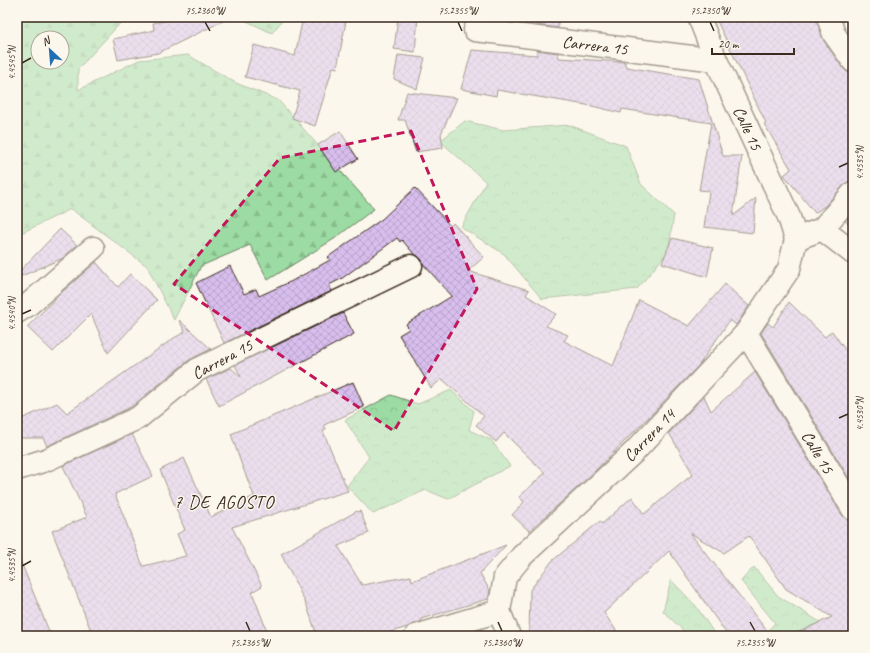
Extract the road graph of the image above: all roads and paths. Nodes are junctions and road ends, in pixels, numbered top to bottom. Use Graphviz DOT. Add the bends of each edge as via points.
graph roads {
  1 [pos="699,17"];
  2 [pos="828,17"];
  3 [pos="475,30"];
  4 [pos="716,60"];
  5 [pos="853,61"];
  6 [pos="853,193"];
  7 [pos="822,229"];
  8 [pos="796,239"];
  9 [pos="93,248"];
  10 [pos="853,253"];
  11 [pos="411,266"];
  12 [pos="17,312"];
  13 [pos="746,333"];
  14 [pos="17,468"];
  15 [pos="853,509"];
  16 [pos="499,611"];
  17 [pos="416,636"];
  18 [pos="509,636"];
  1 -- 4 [label="street, Calle 15"];
  2 -- 5 [label="street" via="834,34"];
  3 -- 4 [label="street, Carrera 15"];
  4 -- 8 [label="street, Calle 15" via="789,217"];
  6 -- 7 [label="street"];
  7 -- 8 [label="street"];
  7 -- 10 [label="street"];
  8 -- 13 [label="street, Carrera 14" via="789,269"];
  9 -- 12 [label="street"];
  11 -- 14 [label="street, Carrera 15" via="197,370 138,418 46,460"];
  13 -- 15 [label="street, Calle 15"];
  13 -- 16 [label="street, Carrera 14" via="634,452 522,556 505,577"];
  16 -- 17 [label="street"];
  16 -- 18 [label="street"];
}
